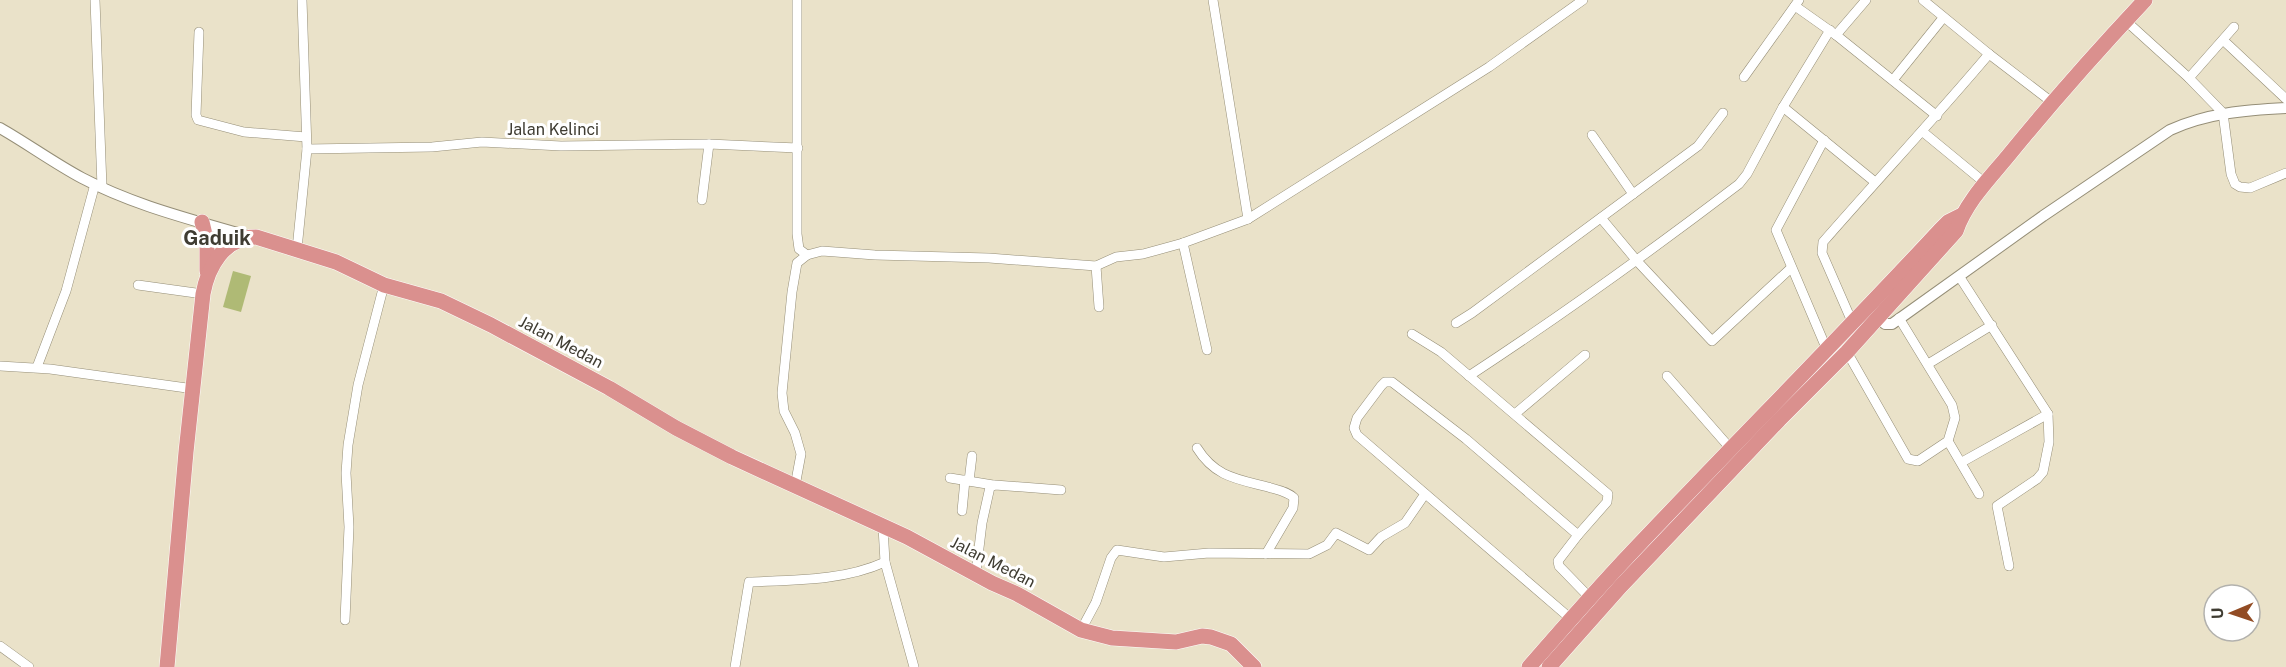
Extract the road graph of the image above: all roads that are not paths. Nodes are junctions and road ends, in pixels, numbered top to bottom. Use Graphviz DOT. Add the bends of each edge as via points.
graph roads {
  1 [pos="95,0"];
  2 [pos="302,0"];
  3 [pos="797,0"];
  4 [pos="1213,0"];
  5 [pos="1583,0"];
  6 [pos="1866,0"];
  7 [pos="1923,0"];
  8 [pos="2145,0"];
  9 [pos="1572,3"];
  10 [pos="1797,3"];
  11 [pos="1943,18"];
  12 [pos="2126,21"];
  13 [pos="2234,27"];
  14 [pos="199,32"];
  15 [pos="1833,32"];
  16 [pos="2223,39"];
  17 [pos="1989,54"];
  18 [pos="1744,77"];
  19 [pos="2189,78"];
  20 [pos="1893,80"];
  21 [pos="2286,99"];
  22 [pos="2053,103"];
  23 [pos="1783,107"];
  24 [pos="2286,108"];
  25 [pos="1723,113"];
  26 [pos="2223,113"];
  27 [pos="1937,116"];
  28 [pos="0,128"];
  29 [pos="1923,132"];
  30 [pos="1592,135"];
  31 [pos="306,137"];
  32 [pos="1824,140"];
  33 [pos="709,144"];
  34 [pos="798,148"];
  35 [pos="307,149"];
  36 [pos="2286,173"];
  37 [pos="1875,182"];
  38 [pos="1985,183"];
  39 [pos="98,185"];
  40 [pos="1633,194"];
  41 [pos="702,200"];
  42 [pos="1601,218"];
  43 [pos="1248,219"];
  44 [pos="202,222"];
  45 [pos="251,237"];
  46 [pos="1183,243"];
  47 [pos="297,249"];
  48 [pos="807,255"];
  49 [pos="1637,261"];
  50 [pos="1096,266"];
  51 [pos="1791,268"];
  52 [pos="207,274"];
  53 [pos="1959,276"];
  54 [pos="138,285"];
  55 [pos="384,285"];
  56 [pos="203,294"];
  57 [pos="1098,307"];
  58 [pos="1873,313"];
  59 [pos="1899,318"];
  60 [pos="1456,323"];
  61 [pos="1853,324"];
  62 [pos="1992,326"];
  63 [pos="1412,334"];
  64 [pos="1207,350"];
  65 [pos="1827,350"];
  66 [pos="1846,351"];
  67 [pos="1585,355"];
  68 [pos="1928,364"];
  69 [pos="0,366"];
  70 [pos="37,367"];
  71 [pos="1469,376"];
  72 [pos="1667,376"];
  73 [pos="194,389"];
  74 [pos="1794,394"];
  75 [pos="1515,414"];
  76 [pos="2048,414"];
  77 [pos="1948,441"];
  78 [pos="1197,448"];
  79 [pos="1730,448"];
  80 [pos="972,456"];
  81 [pos="1962,462"];
  82 [pos="950,478"];
  83 [pos="967,481"];
  84 [pos="993,485"];
  85 [pos="795,486"];
  86 [pos="1060,489"];
  87 [pos="1425,494"];
  88 [pos="1979,494"];
  89 [pos="962,511"];
  90 [pos="883,527"];
  91 [pos="1578,536"];
  92 [pos="1266,554"];
  93 [pos="885,562"];
  94 [pos="2009,566"];
  95 [pos="976,573"];
  96 [pos="1590,598"];
  97 [pos="1571,619"];
  98 [pos="345,620"];
  99 [pos="1081,630"];
  100 [pos="0,646"];
  101 [pos="29,667"];
  102 [pos="167,667"];
  103 [pos="735,667"];
  104 [pos="914,667"];
  105 [pos="1254,667"];
  106 [pos="1529,667"];
  107 [pos="1549,667"];
  1 -- 39 [label="street"];
  2 -- 31 [label="street"];
  3 -- 34 [label="street"];
  4 -- 43 [label="street"];
  5 -- 9 [label="street"];
  6 -- 15 [label="street"];
  7 -- 11 [label="street"];
  8 -- 12 [label="highway"];
  9 -- 43 [label="street" via="1489,67"];
  10 -- 15 [label="street"];
  10 -- 18 [label="street"];
  11 -- 17 [label="street"];
  11 -- 20 [label="street"];
  12 -- 19 [label="street"];
  12 -- 22 [label="highway"];
  13 -- 16 [label="street"];
  14 -- 31 [label="street" via="198,120 244,132"];
  15 -- 20 [label="street"];
  15 -- 23 [label="street"];
  16 -- 19 [label="street"];
  16 -- 21 [label="street"];
  17 -- 22 [label="street"];
  17 -- 27 [label="street"];
  19 -- 26 [label="street"];
  20 -- 27 [label="street"];
  22 -- 38 [label="highway"];
  23 -- 32 [label="street"];
  23 -- 49 [label="street" via="1742,181"];
  24 -- 26 [label="street"];
  25 -- 40 [label="street" via="1698,146"];
  26 -- 36 [label="street" via="2235,184 2250,188"];
  26 -- 53 [label="street" via="2170,129"];
  27 -- 29 [label="street"];
  28 -- 39 [label="street"];
  29 -- 37 [label="street"];
  29 -- 38 [label="street"];
  30 -- 40 [label="street"];
  31 -- 35 [label="street"];
  32 -- 37 [label="street"];
  32 -- 51 [label="street" via="1776,230"];
  33 -- 34 [label="street, Jalan Kelinci"];
  33 -- 35 [label="street, Jalan Kelinci" via="561,146 482,142"];
  33 -- 41 [label="street"];
  34 -- 48 [label="street" via="797,234 799,249"];
  35 -- 47 [label="street"];
  37 -- 61 [label="street" via="1822,247"];
  38 -- 58 [label="highway" via="1962,214 1940,230"];
  39 -- 44 [label="street"];
  39 -- 70 [label="street" via="66,291"];
  40 -- 42 [label="street"];
  42 -- 49 [label="street"];
  42 -- 60 [label="street"];
  43 -- 46 [label="street"];
  44 -- 45 [label="street"];
  44 -- 52 [label="highway"];
  45 -- 47 [label="highway, Jalan Medan"];
  45 -- 52 [label="highway" via="223,251"];
  46 -- 50 [label="street" via="1143,254 1116,256"];
  46 -- 64 [label="street"];
  47 -- 55 [label="highway, Jalan Medan"];
  48 -- 50 [label="street" via="822,251"];
  48 -- 85 [label="street" via="797,263 782,393 784,411 801,454"];
  49 -- 51 [label="street" via="1712,341"];
  49 -- 71 [label="street"];
  50 -- 57 [label="street"];
  51 -- 65 [label="street"];
  52 -- 56 [label="highway"];
  53 -- 59 [label="street"];
  53 -- 62 [label="street"];
  54 -- 56 [label="street"];
  55 -- 85 [label="highway, Jalan Medan" via="441,301 491,325 676,428"];
  55 -- 98 [label="street" via="358,385 348,445"];
  56 -- 73 [label="highway"];
  58 -- 59 [label="street" via="1888,325"];
  58 -- 61 [label="highway"];
  58 -- 66 [label="highway"];
  59 -- 68 [label="street"];
  61 -- 65 [label="highway"];
  62 -- 68 [label="street"];
  62 -- 76 [label="street"];
  63 -- 71 [label="street"];
  65 -- 74 [label="highway"];
  66 -- 74 [label="highway"];
  66 -- 77 [label="street" via="1908,459 1918,461"];
  67 -- 75 [label="street"];
  68 -- 77 [label="street" via="1954,411"];
  69 -- 70 [label="street"];
  70 -- 73 [label="street"];
  71 -- 75 [label="street"];
  72 -- 79 [label="street"];
  73 -- 102 [label="highway"];
  74 -- 79 [label="highway"];
  74 -- 107 [label="highway"];
  75 -- 91 [label="street" via="1608,494 1607,502"];
  76 -- 81 [label="street"];
  76 -- 94 [label="street" via="2049,442 2043,472 1996,506"];
  77 -- 81 [label="street"];
  78 -- 92 [label="street" via="1220,473 1292,496 1293,508"];
  79 -- 96 [label="highway"];
  80 -- 83 [label="street"];
  81 -- 88 [label="street"];
  82 -- 83 [label="street"];
  83 -- 84 [label="street"];
  83 -- 89 [label="street"];
  84 -- 86 [label="street"];
  84 -- 95 [label="street" via="989,488 982,524"];
  85 -- 90 [label="highway, Jalan Medan"];
  87 -- 91 [label="street" via="1355,431 1357,418 1386,382 1395,384 1466,439"];
  87 -- 92 [label="street" via="1405,523 1381,537 1369,550 1336,533 1327,546 1311,553"];
  87 -- 97 [label="street"];
  90 -- 93 [label="street"];
  90 -- 95 [label="highway, Jalan Medan"];
  91 -- 96 [label="street" via="1558,565"];
  92 -- 99 [label="street" via="1164,557 1117,550"];
  93 -- 103 [label="street" via="836,577 749,582"];
  93 -- 104 [label="street"];
  95 -- 99 [label="highway, Jalan Medan"];
  96 -- 97 [label="highway"];
  97 -- 106 [label="highway"];
  99 -- 105 [label="highway, Jalan Medan" via="1112,638 1176,642 1211,637 1231,644"];
  100 -- 101 [label="street"];
}
